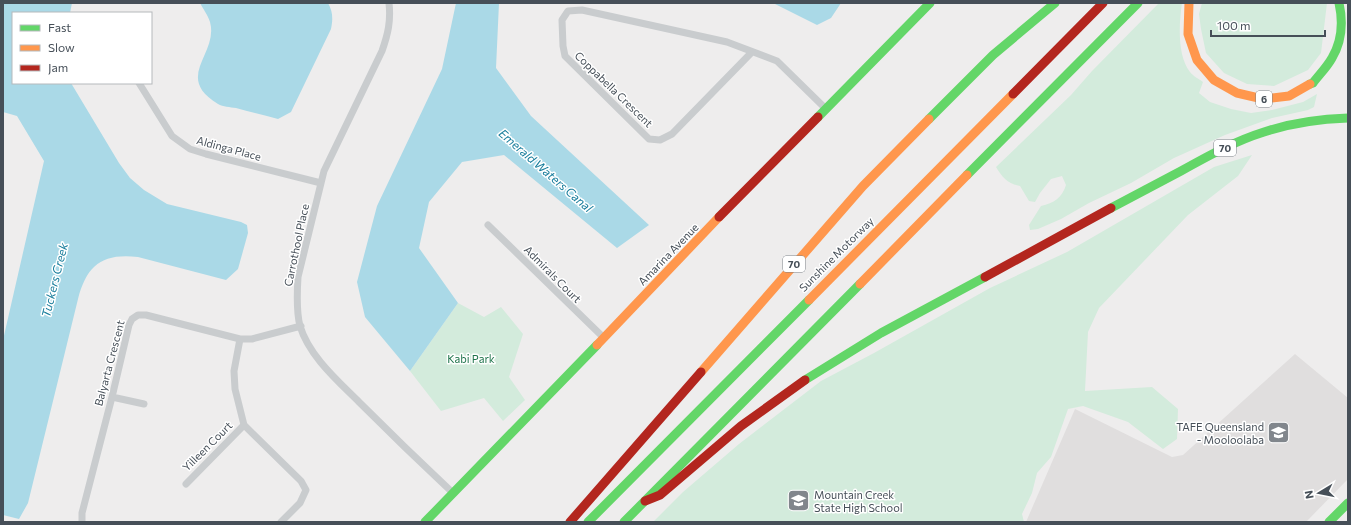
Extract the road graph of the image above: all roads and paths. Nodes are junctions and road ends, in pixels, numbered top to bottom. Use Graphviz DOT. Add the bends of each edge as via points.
graph roads {
  1 [pos="389,3"];
  2 [pos="930,3"];
  3 [pos="1044,3"];
  4 [pos="1055,3"];
  5 [pos="1102,3"];
  6 [pos="1138,3"];
  7 [pos="1189,3"];
  8 [pos="1339,3"];
  9 [pos="1034,21"];
  10 [pos="752,52"];
  11 [pos="140,84"];
  12 [pos="826,109"];
  13 [pos="1348,118"];
  14 [pos="321,183"];
  15 [pos="488,224"];
  16 [pos="300,326"];
  17 [pos="604,338"];
  18 [pos="240,339"];
  19 [pos="112,397"];
  20 [pos="144,404"];
  21 [pos="244,425"];
  22 [pos="186,484"];
  23 [pos="453,493"];
  24 [pos="645,501"];
  25 [pos="1348,503"];
  26 [pos="82,522"];
  27 [pos="282,522"];
  28 [pos="425,522"];
  29 [pos="570,522"];
  30 [pos="588,522"];
  31 [pos="624,522"];
  32 [pos="1329,522"];
  1 -- 14 [label="street, Carrothool Place" via="388,33 382,51 324,171"];
  2 -- 12 [label="main road, Amarina Avenue"];
  3 -- 9 [label="main road"];
  4 -- 9 [label="main road, 70"];
  5 -- 30 [label="main road, Sunshine Motorway"];
  6 -- 24 [label="main road"];
  7 -- 8 [label="main road, 6" via="1187,29 1198,62 1219,85 1238,94 1258,99 1292,94 1322,73 1339,43 1342,18"];
  9 -- 29 [label="main road, 70" via="973,74 863,186"];
  10 -- 10 [label="street, Coppabella Crescent" via="672,134 660,140 649,138 565,56 562,20 568,11 582,10 727,42"];
  10 -- 12 [label="street, Coppabella Crescent" via="777,62"];
  11 -- 14 [label="street, Aldinga Place" via="172,136 190,149"];
  12 -- 17 [label="main road, Amarina Avenue"];
  13 -- 24 [label="main road, 70" via="1288,124 1239,140 881,333 775,401 730,435 660,495"];
  14 -- 16 [label="street, Carrothool Place" via="298,277"];
  15 -- 17 [label="street, Admirals Court"];
  16 -- 18 [label="street, Balyarta Crescent"];
  16 -- 23 [label="street, Carrothool Place" via="326,368"];
  17 -- 23 [label="main road, Amarina Avenue"];
  18 -- 19 [label="street, Balyarta Crescent" via="138,314 129,325"];
  18 -- 21 [label="street" via="234,371 235,389"];
  19 -- 20 [label="street"];
  19 -- 26 [label="street, Balyarta Crescent" via="82,513"];
  21 -- 22 [label="street, Yilleen Court"];
  21 -- 27 [label="street" via="301,481 306,490 300,503"];
  23 -- 28 [label="main road, Amarina Avenue"];
  24 -- 31 [label="main road, 70"];
  25 -- 32 [label="main road"];
}
